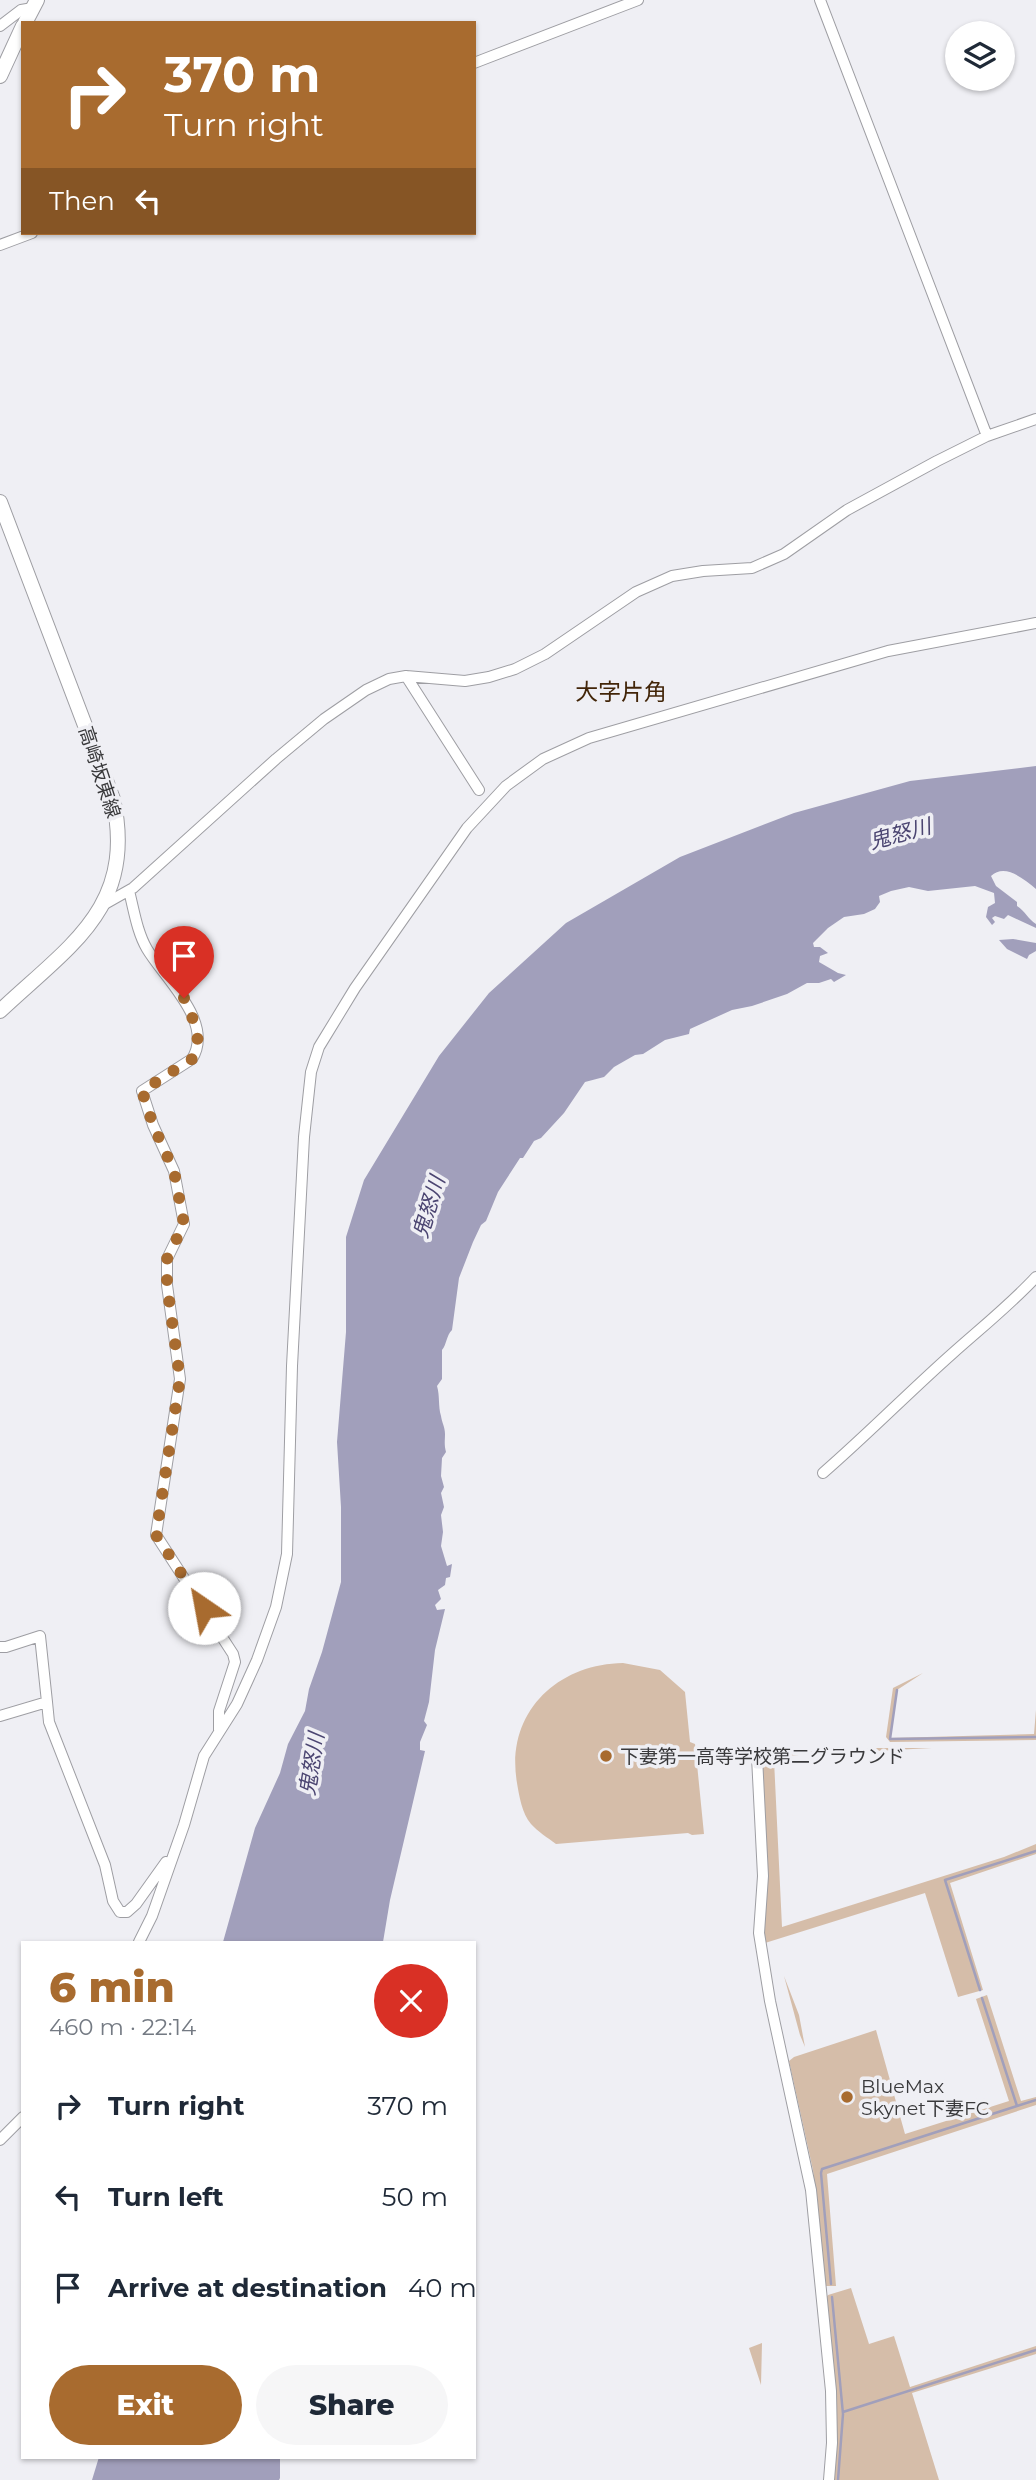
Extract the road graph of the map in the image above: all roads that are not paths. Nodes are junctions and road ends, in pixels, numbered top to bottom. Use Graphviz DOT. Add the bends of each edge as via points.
graph roads {
  1 [pos="638,0"];
  2 [pos="820,0"];
  3 [pos="35,4"];
  4 [pos="26,21"];
  5 [pos="0,26"];
  6 [pos="21,31"];
  7 [pos="476,62"];
  8 [pos="0,76"];
  9 [pos="27,235"];
  10 [pos="0,245"];
  11 [pos="1036,419"];
  12 [pos="987,436"];
  13 [pos="0,502"];
  14 [pos="1036,623"];
  15 [pos="406,676"];
  16 [pos="479,790"];
  17 [pos="129,891"];
  18 [pos="103,905"];
  19 [pos="0,1011"];
  20 [pos="1036,1277"];
  21 [pos="823,1473"];
  22 [pos="0,1647"];
  23 [pos="47,1702"];
  24 [pos="0,1716"];
  25 [pos="219,1730"];
  26 [pos="757,1757"];
  27 [pos="174,1852"];
  28 [pos="140,1941"];
  29 [pos="21,2119"];
  30 [pos="0,2140"];
  31 [pos="829,2480"];
  1 -- 7 [label="street"];
  2 -- 12 [label="street"];
  3 -- 4 [label="main road"];
  3 -- 5 [label="street"];
  6 -- 8 [label="main road"];
  9 -- 10 [label="street"];
  11 -- 12 [label="street"];
  12 -- 15 [label="street" via="848,510 784,554 752,568 672,576 636,592 515,669 465,681"];
  13 -- 18 [label="main road, 高崎坂東線" via="113,799 119,846"];
  14 -- 25 [label="street" via="888,651 589,738 542,760 506,786 467,828 355,988 319,1047 311,1072 292,1366 287,1554 276,1607 257,1660"];
  15 -- 16 [label="street"];
  15 -- 17 [label="street" via="366,690 331,713"];
  17 -- 18 [label="street"];
  17 -- 25 [label="street" via="147,949 184,998 198,1035 192,1059 142,1091 174,1171 184,1224 167,1259 180,1379 156,1535 233,1654"];
  18 -- 19 [label="main road, 高崎坂東線" via="82,934"];
  20 -- 21 [label="street"];
  22 -- 23 [label="street" via="40,1636"];
  23 -- 24 [label="street"];
  23 -- 27 [label="street" via="49,1722 120,1912 136,1904"];
  25 -- 27 [label="street" via="204,1756"];
  26 -- 31 [label="street" via="763,1876 759,1933 811,2190 831,2391"];
  27 -- 28 [label="street"];
  29 -- 30 [label="street"];
}
